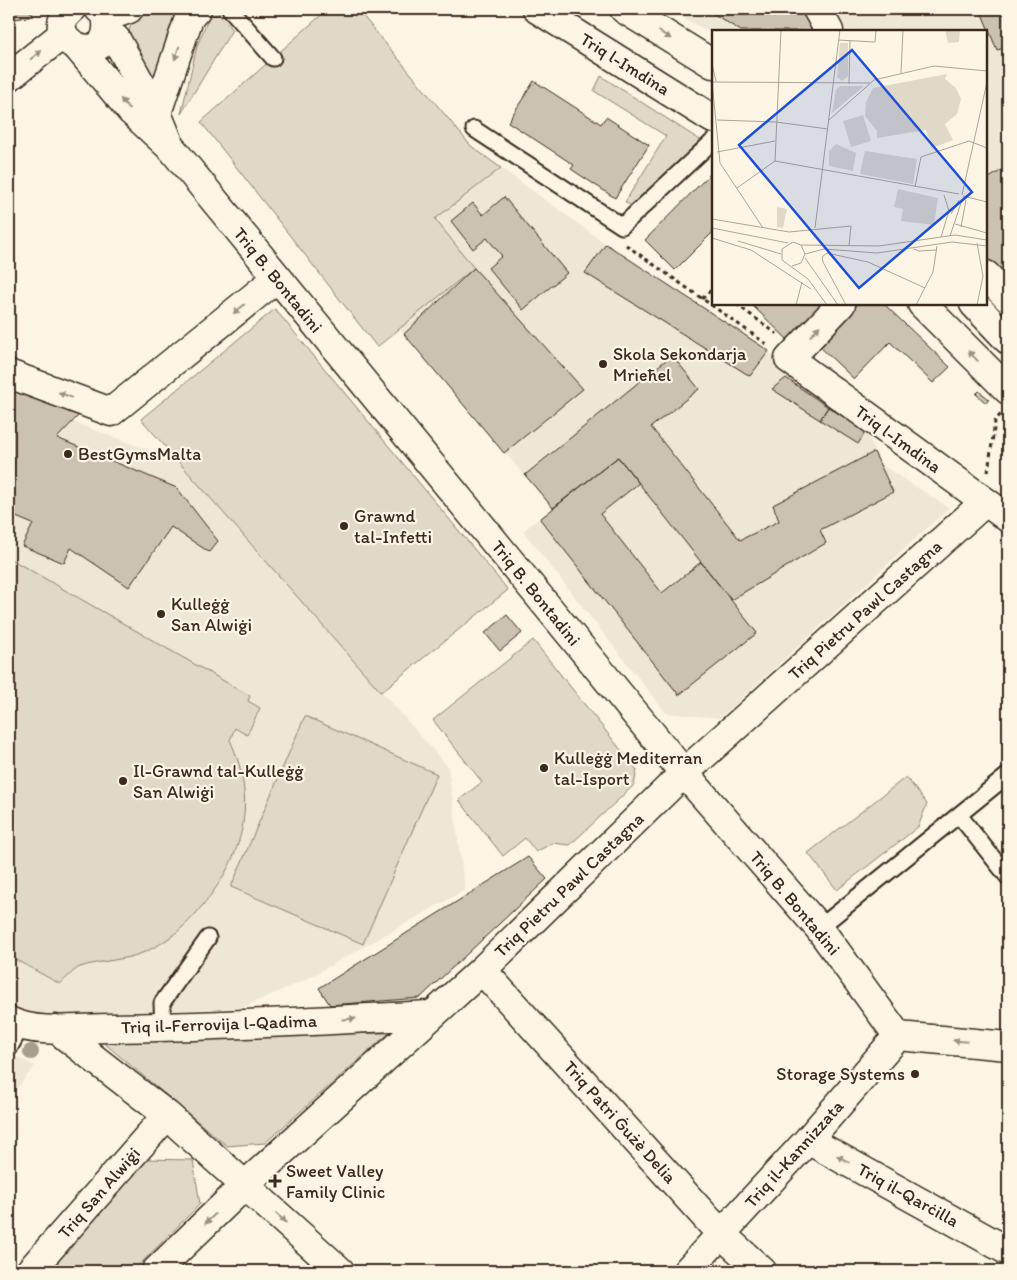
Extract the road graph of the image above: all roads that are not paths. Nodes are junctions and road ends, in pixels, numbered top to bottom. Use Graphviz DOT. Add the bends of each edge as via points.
graph roads {
  1 [pos="196,9"];
  2 [pos="230,9"];
  3 [pos="537,9"];
  4 [pos="624,9"];
  5 [pos="817,9"];
  6 [pos="110,17"];
  7 [pos="66,25"];
  8 [pos="828,30"];
  9 [pos="273,58"];
  10 [pos="712,63"];
  11 [pos="9,77"];
  12 [pos="157,113"];
  13 [pos="712,118"];
  14 [pos="474,129"];
  15 [pos="712,142"];
  16 [pos="173,150"];
  17 [pos="987,276"];
  18 [pos="277,278"];
  19 [pos="1008,298"];
  20 [pos="840,305"];
  21 [pos="923,305"];
  22 [pos="975,305"];
  23 [pos="1008,340"];
  24 [pos="9,374"];
  25 [pos="1006,400"];
  26 [pos="984,503"];
  27 [pos="1008,518"];
  28 [pos="684,773"];
  29 [pos="1008,775"];
  30 [pos="959,815"];
  31 [pos="1008,877"];
  32 [pos="819,928"];
  33 [pos="208,938"];
  34 [pos="482,970"];
  35 [pos="432,1015"];
  36 [pos="163,1028"];
  37 [pos="56,1029"];
  38 [pos="13,1032"];
  39 [pos="898,1036"];
  40 [pos="1008,1046"];
  41 [pos="167,1115"];
  42 [pos="808,1140"];
  43 [pos="245,1185"];
  44 [pos="722,1234"];
  45 [pos="1008,1251"];
  46 [pos="30,1271"];
  47 [pos="156,1271"];
  48 [pos="340,1271"];
  49 [pos="687,1271"];
  50 [pos="762,1271"];
  1 -- 12 [label="street, one-way" via="189,18"];
  2 -- 9 [label="lane"];
  3 -- 13 [label="street, Triq l-Imdina"];
  4 -- 10 [label="street, one-way"];
  5 -- 8 [label="street"];
  6 -- 7 [label="street" via="100,44 87,49"];
  6 -- 12 [label="street, Triq B. Bontadini" via="116,39"];
  11 -- 7 [label="street, one-way"];
  16 -- 7 [label="street, Triq B. Bontadini, one-way" via="131,111"];
  12 -- 16 [label="street, Triq B. Bontadini"];
  14 -- 15 [label="lane" via="622,226"];
  16 -- 18 [label="street, Triq B. Bontadini"];
  17 -- 19 [label="street"];
  18 -- 24 [label="street, one-way" via="111,412"];
  18 -- 28 [label="street, Triq B. Bontadini"];
  26 -- 20 [label="street, Triq l-Imdina, one-way" via="793,354"];
  25 -- 21 [label="street, one-way"];
  22 -- 23 [label="street"];
  26 -- 27 [label="street, Triq l-Imdina"];
  26 -- 28 [label="street, Triq Pietru Pawl Castagna"];
  28 -- 32 [label="street, Triq B. Bontadini"];
  28 -- 34 [label="street, Triq Pietru Pawl Castagna"];
  29 -- 30 [label="lane"];
  30 -- 31 [label="lane"];
  30 -- 32 [label="lane"];
  32 -- 39 [label="street, Triq B. Bontadini"];
  33 -- 36 [label="lane" via="162,1003"];
  34 -- 35 [label="street, Triq Pietru Pawl Castagna"];
  34 -- 44 [label="street, Triq Patri Ġużè Delia"];
  36 -- 35 [label="street, Triq il-Ferrovija l-Qadima, one-way"];
  35 -- 43 [label="street, Triq Pietru Pawl Castagna"];
  36 -- 37 [label="street, Triq il-Ferrovija l-Qadima"];
  37 -- 38 [label="street, Triq il-Ferrovija l-Qadima"];
  37 -- 41 [label="street"];
  40 -- 39 [label="street, one-way"];
  39 -- 42 [label="street, Triq il-Kannizzata"];
  41 -- 43 [label="street"];
  41 -- 46 [label="street, Triq San Alwiġi"];
  42 -- 44 [label="street, Triq il-Kannizzata"];
  45 -- 42 [label="street, Triq il-Qarċilla, one-way"];
  43 -- 47 [label="street, Triq Pietru Pawl Castagna, one-way"];
  43 -- 48 [label="street, one-way"];
  44 -- 49 [label="street, Triq il-Kannizzata"];
  44 -- 50 [label="street, Triq Patri Ġużè Delia"];
}
